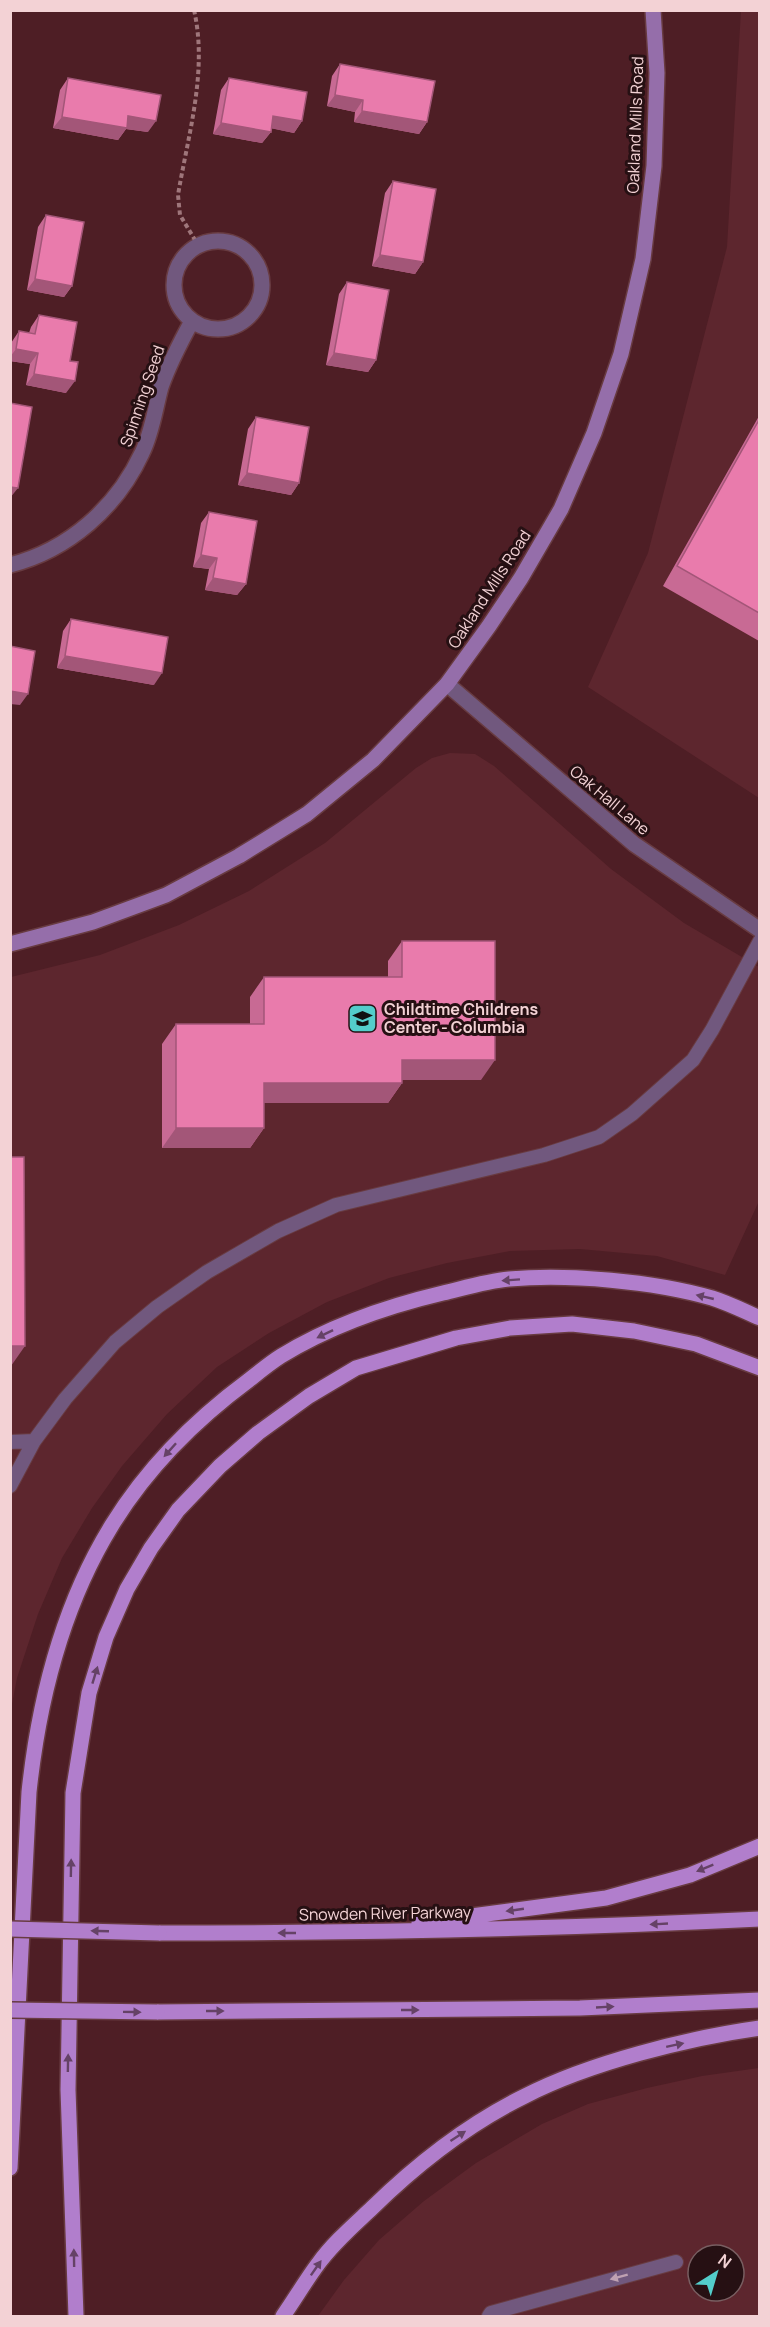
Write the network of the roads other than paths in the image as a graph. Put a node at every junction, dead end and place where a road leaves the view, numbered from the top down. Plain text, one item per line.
1 (653, 10) edge
2 (192, 321) junction
3 (10, 565) edge
4 (447, 684) junction
5 (759, 930) edge
6 (759, 941) edge
7 (10, 944) edge
8 (759, 1318) edge
9 (759, 1368) edge
10 (10, 1442) edge
11 (34, 1442) junction
12 (10, 1486) edge
13 (759, 1846) edge
14 (759, 1919) edge
15 (10, 1929) edge
16 (346, 1933) junction
17 (759, 2000) edge
18 (10, 2010) edge
19 (759, 2028) edge
20 (10, 2168) edge
21 (675, 2262) dead end
22 (76, 2316) edge
23 (283, 2316) edge
24 (489, 2316) edge

1 - 4 street, Oakland Mills Road
2 - 2 street
2 - 3 street, Spinning Seed
4 - 5 street, Oak Hall Lane
4 - 7 street, Oakland Mills Road
6 - 11 lane
8 -> 20 main road
22 -> 9 main road
10 - 11 lane
11 - 12 lane
13 -> 16 main road
14 -> 16 main road, Snowden River Parkway
16 -> 15 main road, Snowden River Parkway, bridge
18 -> 17 main road, bridge
23 -> 19 main road
21 -> 24 lane

